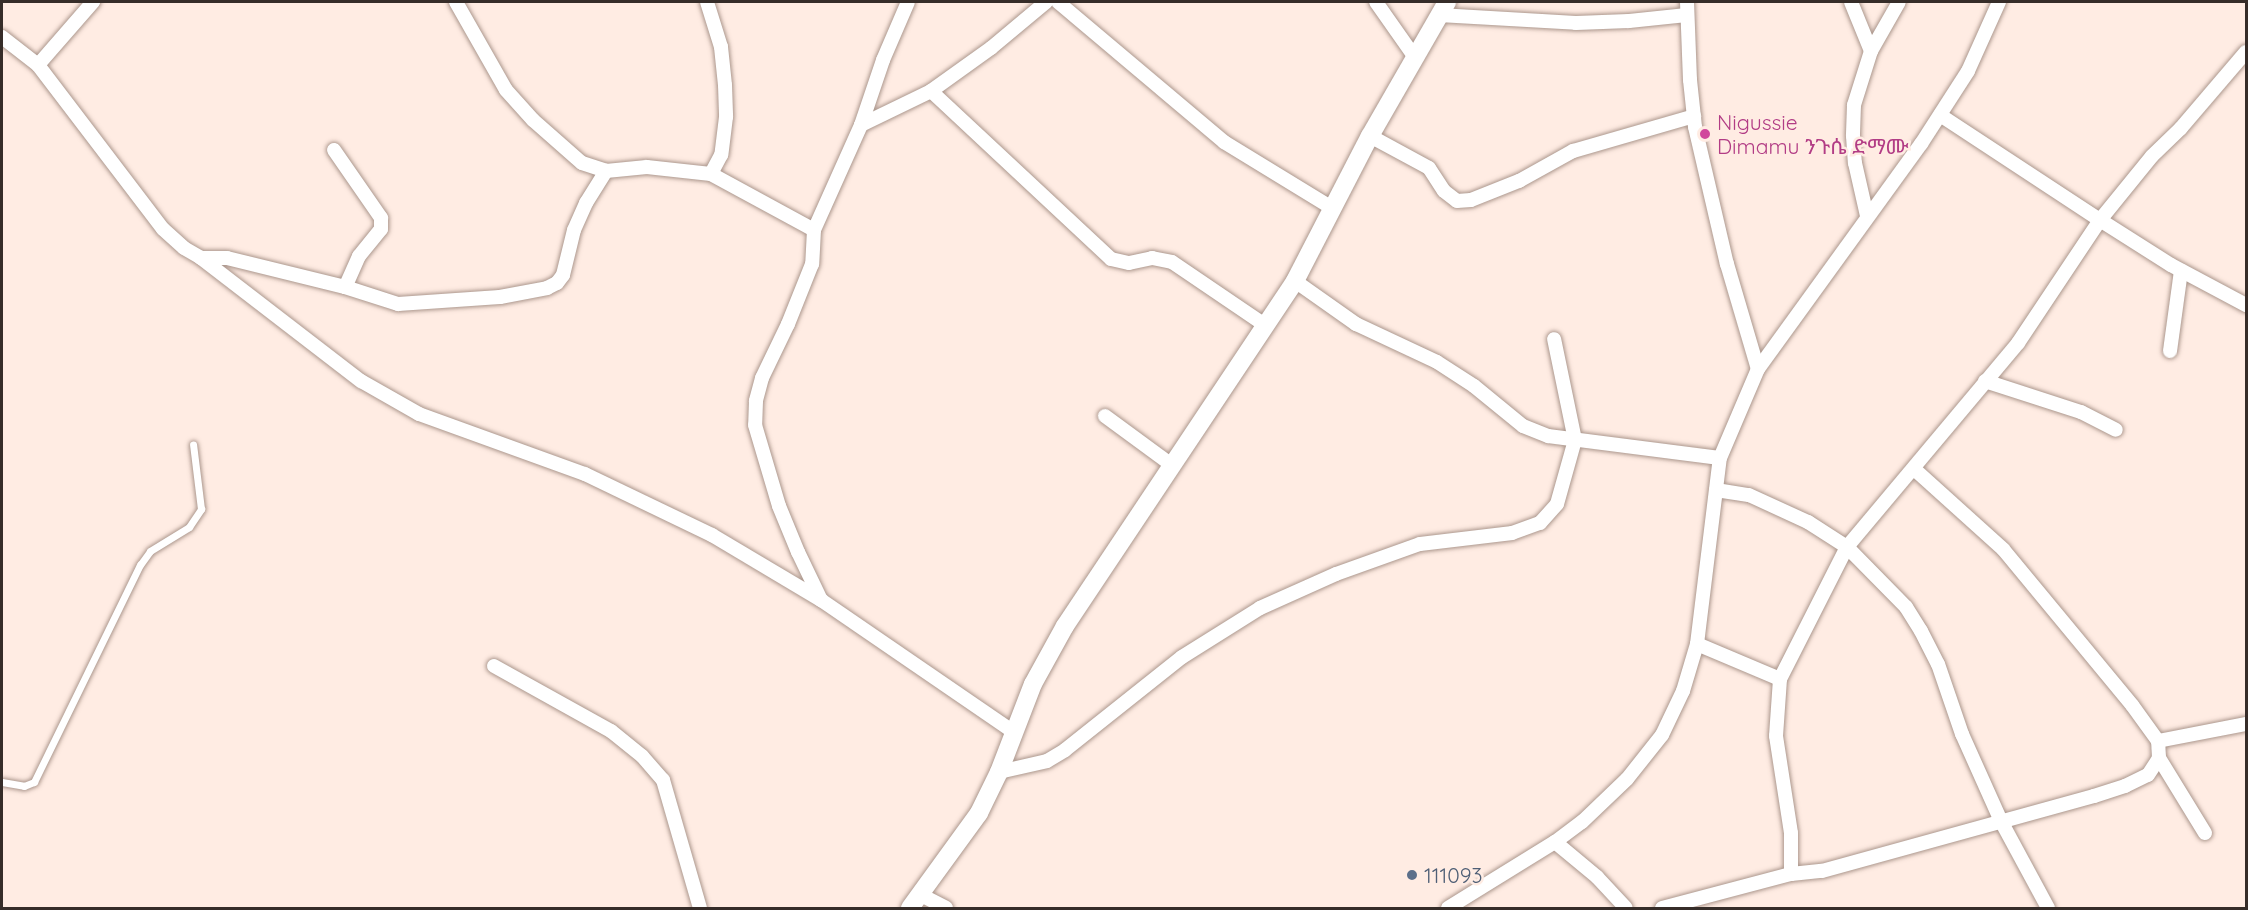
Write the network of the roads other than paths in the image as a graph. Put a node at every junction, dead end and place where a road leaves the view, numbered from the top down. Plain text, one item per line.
1 (93, 2) edge
2 (456, 2) edge
3 (707, 2) edge
4 (908, 2) edge
5 (1046, 2) edge
6 (1058, 2) edge
7 (1376, 2) edge
8 (1851, 2) edge
9 (1899, 2) edge
10 (2000, 2) edge
11 (1443, 8) edge
12 (1687, 8) edge
13 (2, 37) edge
14 (1871, 51) junction
15 (2247, 52) edge
16 (1414, 56) junction
17 (38, 64) junction
18 (931, 91) junction
19 (1940, 115) junction
20 (1694, 116) junction
21 (861, 125) junction
22 (1370, 136) junction
23 (334, 150) dead end
24 (606, 171) junction
25 (711, 174) junction
26 (1332, 208) junction
27 (1868, 216) junction
28 (2100, 220) junction
29 (814, 230) junction
30 (201, 258) junction
31 (2181, 271) junction
32 (1295, 281) junction
33 (345, 287) junction
34 (2247, 306) edge
35 (1266, 326) junction
36 (1554, 339) dead end
37 (2170, 351) dead end
38 (1758, 369) junction
39 (1985, 381) junction
40 (1105, 416) dead end
41 (2116, 430) dead end
42 (1575, 440) junction
43 (193, 444) dead end
44 (1720, 458) junction
45 (1173, 466) junction
46 (1914, 469) junction
47 (1716, 490) junction
48 (1847, 547) junction
49 (821, 600) junction
50 (1697, 644) junction
51 (494, 666) dead end
52 (1780, 679) junction
53 (2247, 724) edge
54 (1014, 732) junction
55 (2158, 741) junction
56 (2159, 758) junction
57 (999, 772) junction
58 (2, 782) edge
59 (2001, 821) junction
60 (2205, 833) dead end
61 (1555, 842) junction
62 (1791, 874) junction
63 (915, 902) edge
64 (700, 909) edge
65 (946, 909) edge
66 (1448, 909) edge
67 (1626, 909) edge
68 (1662, 909) edge
69 (2048, 909) edge

1 - 17 street
2 - 24 street
3 - 25 street
4 - 21 street
5 - 18 street
6 - 26 street
7 - 16 street
8 - 14 street
9 - 14 street
10 - 19 street
11 - 12 street
11 - 16 street
12 - 20 street
13 - 17 street
14 - 27 street
15 - 28 street
16 - 22 street
17 - 30 street
18 - 21 street
18 - 35 street
19 - 27 street
19 - 28 street
20 - 22 street
20 - 38 street
21 - 29 street
22 - 26 street
23 - 33 street
24 - 25 street
24 - 33 street
25 - 29 street
26 - 32 street
27 - 38 street
28 - 31 street
28 - 39 street
29 - 49 street
30 - 33 street
30 - 49 street
31 - 34 street
31 - 37 street
32 - 35 street
32 - 42 street
35 - 45 street
36 - 42 street
38 - 44 street
39 - 41 street
39 - 46 street
40 - 45 street
42 - 44 street
42 - 57 street
43 - 58 lane
44 - 47 street
45 - 54 street
46 - 48 street
46 - 55 street
47 - 48 street
47 - 50 street
48 - 52 street
48 - 59 street
49 - 54 street
50 - 52 street
50 - 61 street
51 - 64 street
52 - 62 street
53 - 55 street
54 - 57 street
55 - 56 street
56 - 59 street
56 - 60 street
57 - 63 street
59 - 62 street
59 - 69 street
61 - 66 street
61 - 67 street
62 - 68 street
63 - 65 street

